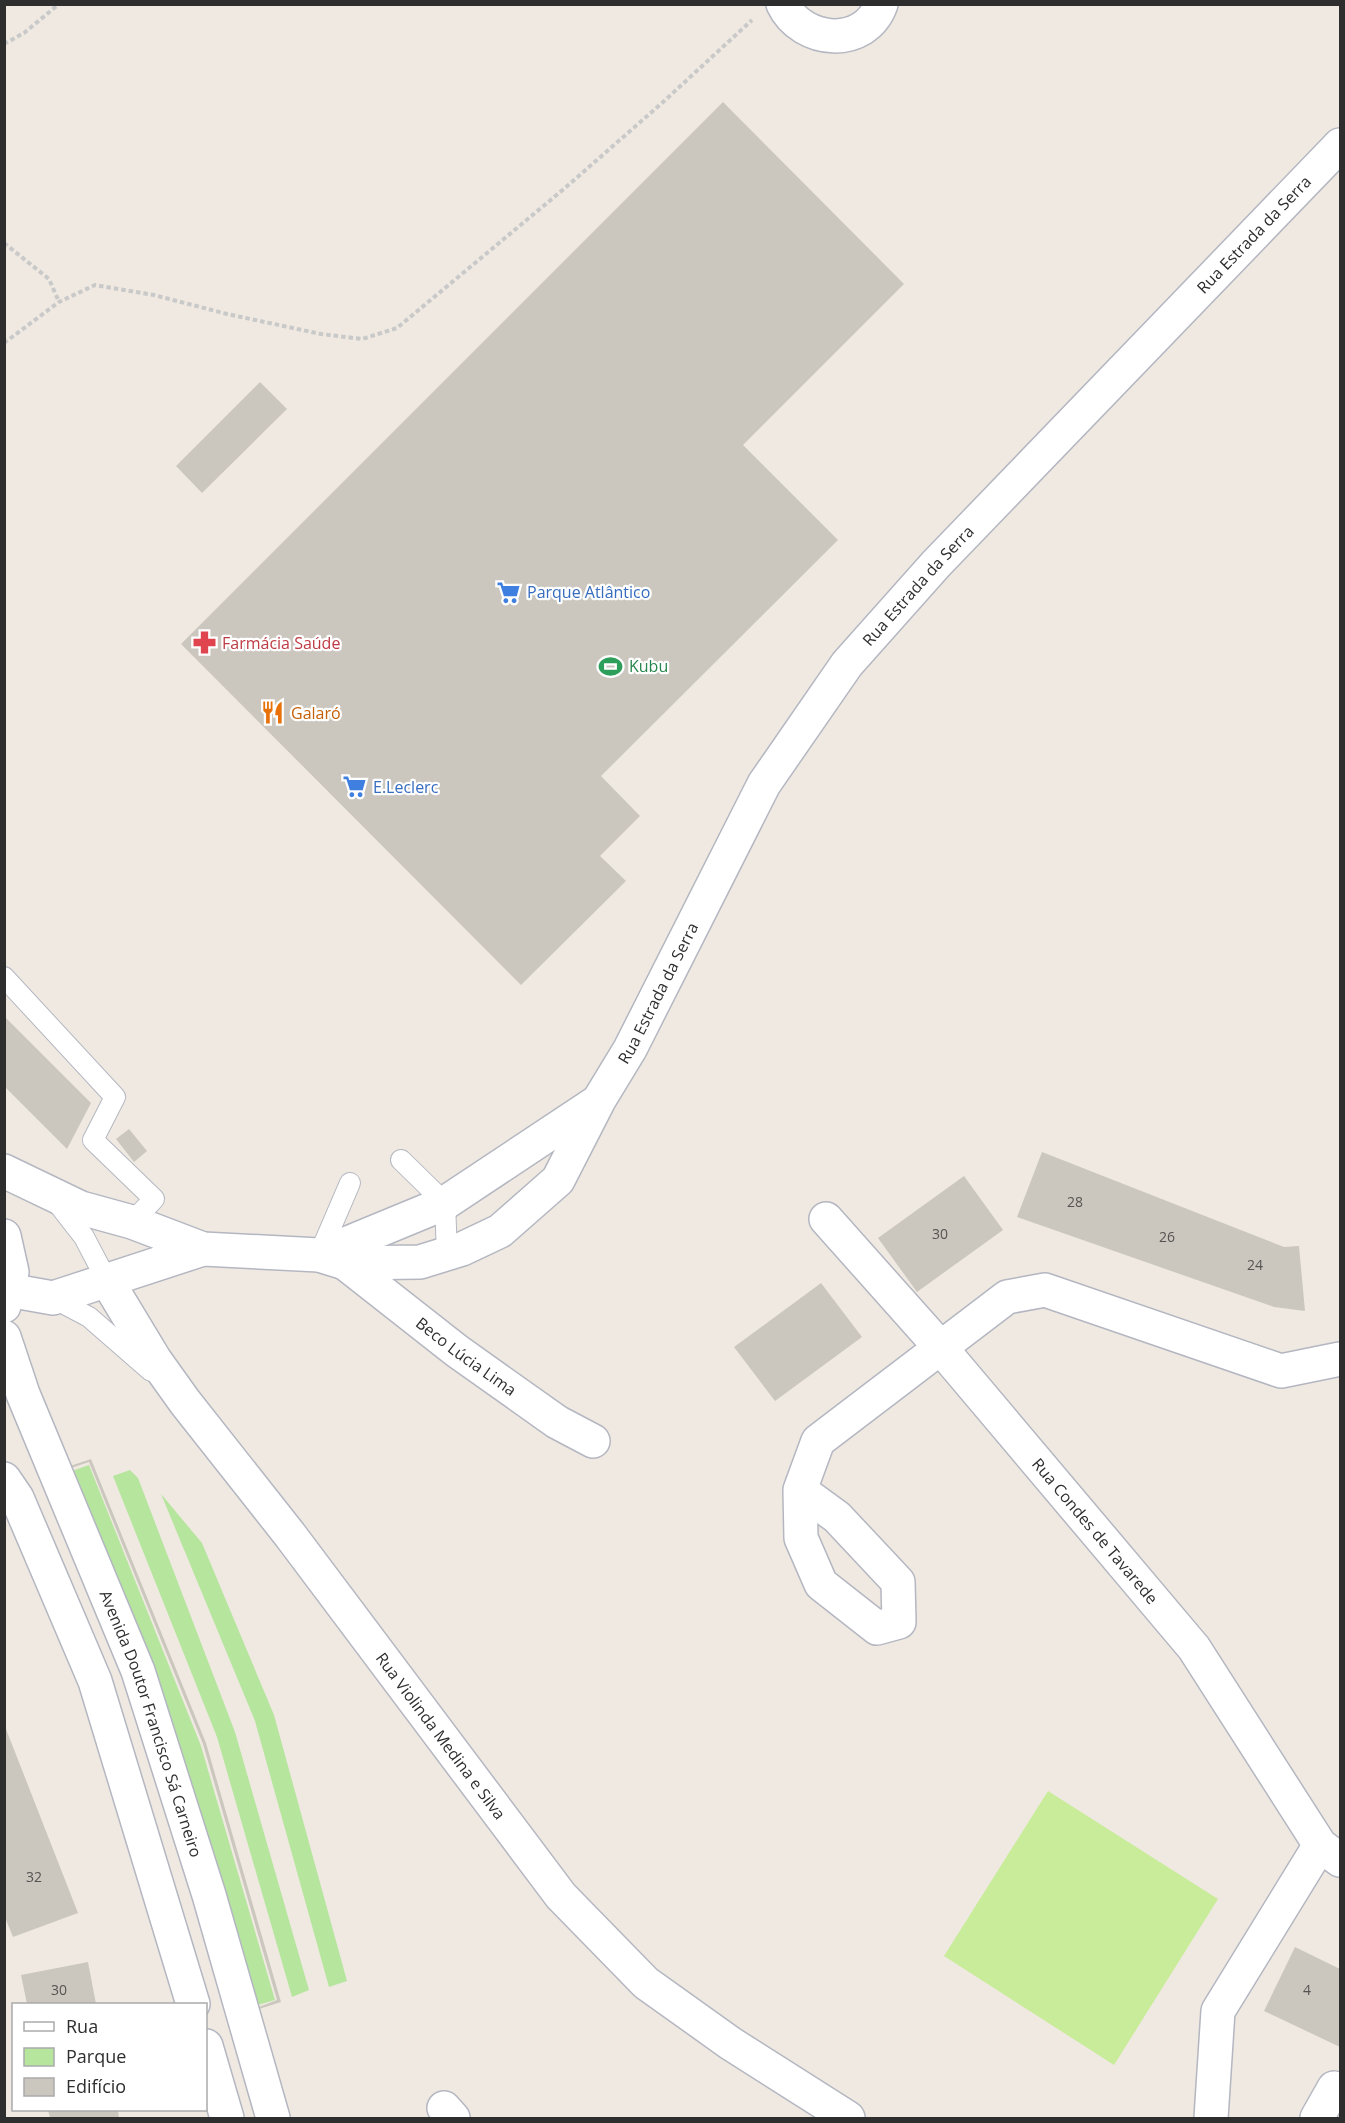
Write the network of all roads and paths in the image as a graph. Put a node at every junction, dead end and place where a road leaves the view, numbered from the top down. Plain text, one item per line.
1 (59, 4) edge
2 (783, 4) edge
3 (881, 4) edge
4 (753, 19) dead end
5 (4, 44) edge
6 (1341, 145) edge
7 (4, 243) edge
8 (59, 302) junction
9 (4, 343) edge
10 (4, 977) edge
11 (599, 1100) junction
12 (401, 1160) dead end
13 (4, 1171) edge
14 (350, 1183) dead end
15 (49, 1191) junction
16 (445, 1203) junction
17 (826, 1219) dead end
18 (132, 1222) junction
19 (4, 1236) edge
20 (203, 1249) junction
21 (447, 1254) junction
22 (332, 1259) junction
23 (106, 1279) junction
24 (6, 1298) edge
25 (53, 1298) junction
26 (4, 1337) edge
27 (940, 1347) junction
28 (1341, 1359) edge
29 (185, 1402) junction
30 (593, 1441) dead end
31 (4, 1479) edge
32 (800, 1490) dead end
33 (1330, 1852) edge
34 (193, 2003) edge
35 (207, 2049) edge
36 (1334, 2088) dead end
37 (227, 2118) edge
38 (273, 2118) edge
39 (848, 2118) edge
40 (1211, 2118) edge
41 (1317, 2118) edge

1 - 5 path
2 - 3 street
4 - 8 path
6 - 11 street, Rua Estrada da Serra
7 - 8 path
8 - 9 path
10 - 18 lane
11 - 16 street, Rua Estrada da Serra
11 - 21 street, Rua Estrada da Serra
12 - 16 lane
13 - 15 street
14 - 22 lane
15 - 18 street
15 - 23 lane
16 - 21 lane
16 - 22 street, Rua Estrada da Serra
17 - 27 street, Rua Condes de Tavarede
18 - 20 street
19 - 24 street
20 - 22 street, Rua Estrada da Serra
20 - 23 street
21 - 22 street, Rua Estrada da Serra
22 - 30 street, Beco Lúcia Lima
23 - 25 street
23 - 29 street, Rua Violinda Medina e Silva
24 - 25 street
25 - 29 lane
26 - 38 street, Avenida Doutor Francisco Sá Carneiro
27 - 28 street
27 - 32 street
27 - 33 street, Rua Condes de Tavarede
29 - 39 street, Rua Violinda Medina e Silva
31 - 34 street
33 - 40 street
35 - 37 street
36 - 41 street

